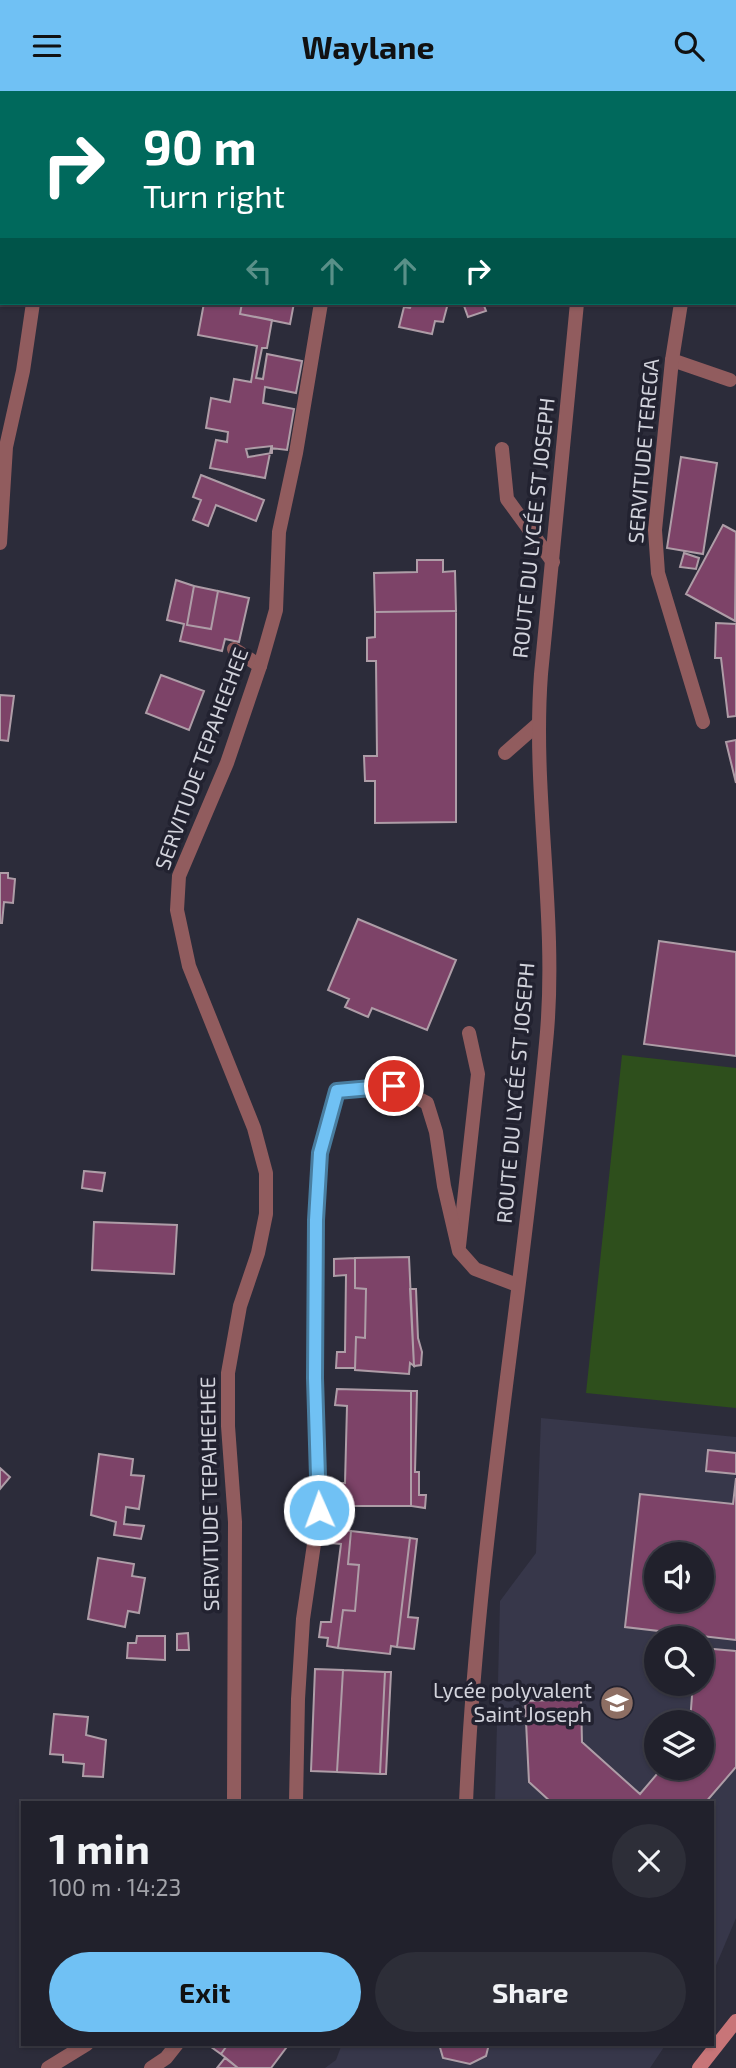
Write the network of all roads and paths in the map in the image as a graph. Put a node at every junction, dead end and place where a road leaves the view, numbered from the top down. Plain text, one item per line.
1 (33, 305) edge
2 (321, 305) edge
3 (577, 305) edge
4 (681, 305) edge
5 (673, 360) junction
6 (730, 380) dead end
7 (502, 449) dead end
8 (0, 543) edge
9 (553, 562) junction
10 (234, 649) dead end
11 (260, 666) junction
12 (703, 722) dead end
13 (538, 724) junction
14 (505, 754) dead end
15 (468, 1033) dead end
16 (459, 1251) junction
17 (517, 1285) junction
18 (234, 1801) edge
19 (296, 1801) edge
20 (466, 1801) edge
21 (736, 2021) edge
22 (83, 2046) edge
23 (175, 2046) edge
24 (48, 2068) edge
25 (151, 2068) edge
26 (699, 2068) edge

1 - 8 street
2 - 11 street, SERVITUDE TEPAHEEHEE
3 - 9 street, ROUTE DU LYCÉE ST JOSEPH
4 - 5 street, SERVITUDE TEREGA
5 - 6 street
5 - 12 street, SERVITUDE TEREGA
7 - 9 street
9 - 13 street, ROUTE DU LYCÉE ST JOSEPH
10 - 11 street
11 - 18 street, SERVITUDE TEPAHEEHEE
13 - 14 street
13 - 17 street, ROUTE DU LYCÉE ST JOSEPH
15 - 16 street
16 - 17 street
16 - 19 street
17 - 20 street, ROUTE DU LYCÉE ST JOSEPH
21 - 26 street
22 - 24 street
23 - 25 street

